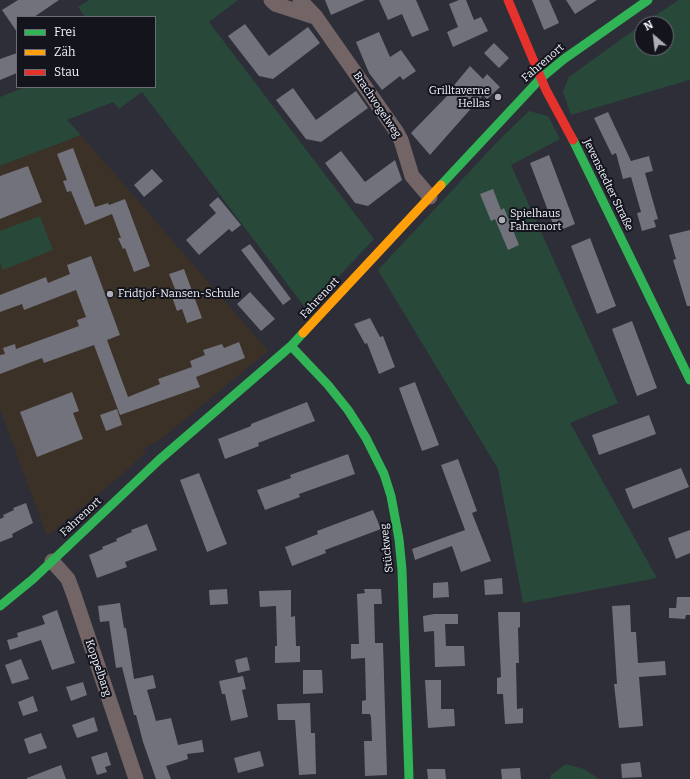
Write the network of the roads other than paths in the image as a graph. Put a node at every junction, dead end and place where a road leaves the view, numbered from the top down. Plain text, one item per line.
1 (271, 0) edge
2 (300, 0) edge
3 (508, 0) edge
4 (648, 0) edge
5 (316, 17) junction
6 (541, 78) junction
7 (430, 197) junction
8 (291, 346) junction
9 (690, 380) edge
10 (52, 561) junction
11 (0, 606) edge
12 (136, 779) edge
13 (409, 779) edge

1 - 5 street
2 - 5 street, Brachvogelweg
3 - 6 street, Jevenstedter Straße
4 - 6 street, Fahrenort
5 - 7 street, Brachvogelweg
6 - 7 street, Fahrenort
6 - 9 street, Jevenstedter Straße
7 - 8 street, Fahrenort
8 - 10 street, Fahrenort
8 - 13 street, Stückweg
10 - 11 street, Fahrenort
10 - 12 street, Koppelbarg

